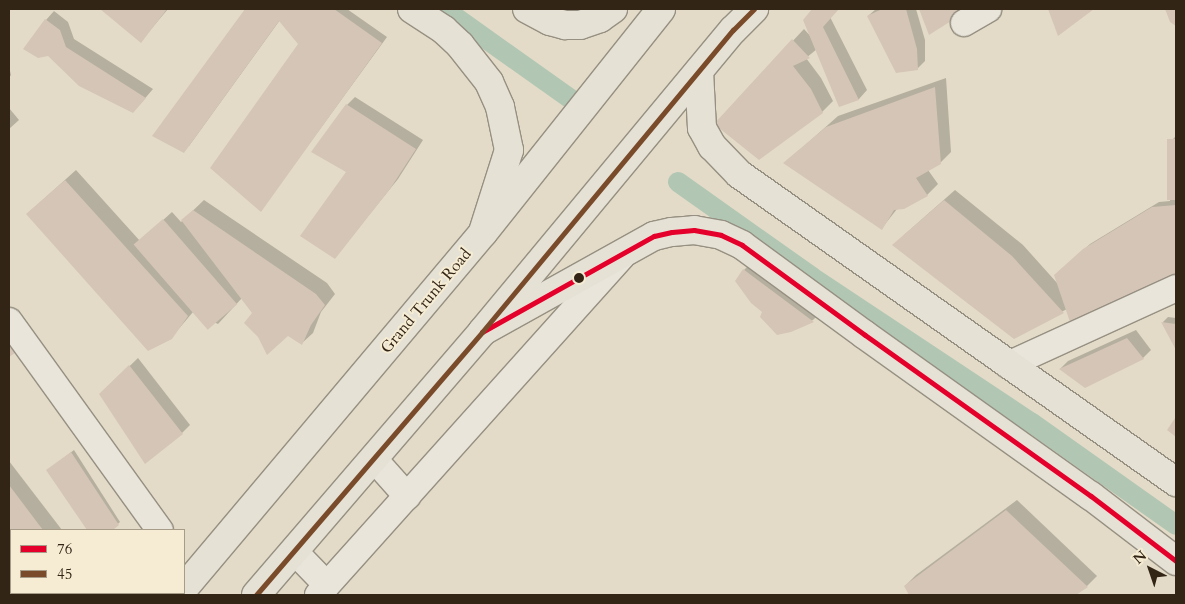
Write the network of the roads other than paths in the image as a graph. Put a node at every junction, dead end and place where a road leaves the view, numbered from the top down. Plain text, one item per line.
1 (412, 9) edge
2 (527, 9) edge
3 (613, 9) edge
4 (661, 9) edge
5 (754, 9) edge
6 (988, 9) edge
7 (964, 23) dead end
8 (699, 86) junction
9 (483, 233) junction
10 (630, 248) junction
11 (1176, 288) edge
12 (9, 321) edge
13 (482, 332) junction
14 (1008, 365) junction
15 (374, 459) junction
16 (1176, 482) edge
17 (407, 496) junction
18 (159, 529) edge
19 (294, 551) junction
20 (1176, 560) edge
21 (185, 582) edge
22 (323, 590) edge
23 (256, 595) edge

1 - 9 main road
2 - 3 main road
4 - 9 main road, Grand Trunk Road
5 - 8 main road
6 - 7 street
8 - 13 main road
8 - 14 main road
9 - 21 main road, Grand Trunk Road
10 - 13 main road
10 - 17 street
10 - 20 main road
11 - 14 street
12 - 18 street
13 - 15 main road
14 - 16 main road
15 - 17 street
15 - 19 main road
17 - 22 street
19 - 22 street
19 - 23 main road

